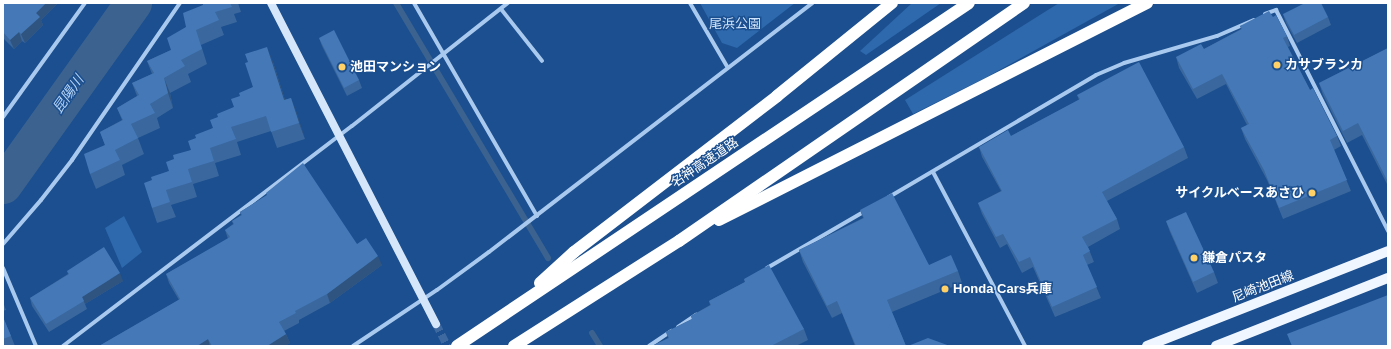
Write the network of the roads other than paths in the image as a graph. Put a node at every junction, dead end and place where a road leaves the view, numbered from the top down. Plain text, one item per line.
1 (85, 3) edge
2 (180, 3) edge
3 (271, 3) edge
4 (414, 3) edge
5 (508, 3) edge
6 (690, 3) edge
7 (812, 3) edge
8 (892, 3) edge
9 (969, 3) edge
10 (1024, 3) edge
11 (1148, 3) edge
12 (501, 9) junction
13 (1263, 16) edge
14 (1256, 18) edge
15 (443, 54) junction
16 (542, 61) dead end
17 (728, 68) junction
18 (3, 117) edge
19 (338, 136) junction
20 (933, 172) junction
21 (886, 199) edge
22 (872, 207) edge
23 (535, 217) junction
24 (1388, 231) edge
25 (679, 240) junction
26 (3, 244) edge
27 (1388, 251) edge
28 (3, 268) edge
29 (764, 270) edge
30 (1388, 278) edge
31 (423, 299) junction
32 (512, 309) junction
33 (700, 312) edge
34 (436, 324) tunnel mouth
35 (36, 346) edge
36 (63, 346) edge
37 (353, 346) edge
38 (457, 346) edge
39 (514, 346) edge
40 (649, 346) edge
41 (1025, 346) edge
42 (1147, 346) edge
43 (1216, 346) edge

1 - 18 street
2 - 26 street
3 - 19 street
4 - 15 street
5 - 12 street
6 - 17 street
7 - 17 street
8 - 32 highway
9 - 32 highway, 名神高速道路
10 - 25 highway
11 - 25 highway
12 - 15 street
12 - 16 street
13 - 24 street
14 - 20 street
15 - 19 street
15 - 23 street
17 - 23 street
19 - 31 street
19 - 36 street
20 - 21 street
20 - 41 street
22 - 29 street
23 - 31 street
25 - 39 highway
27 - 42 main road, 尼崎池田線
28 - 35 street
30 - 43 main road
31 - 34 street
31 - 37 street
32 - 38 highway, 名神高速道路
33 - 40 street

